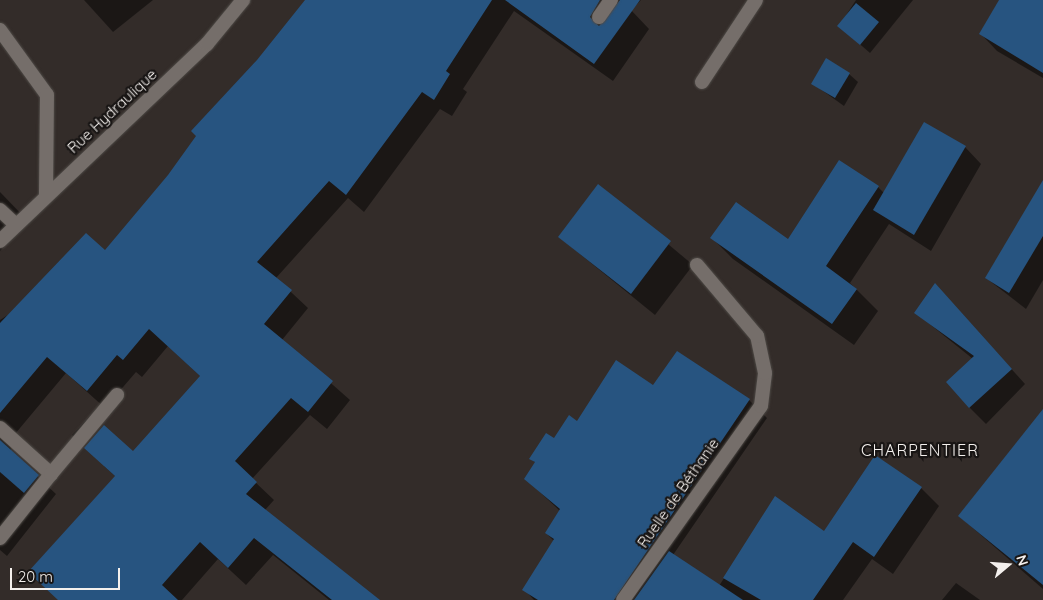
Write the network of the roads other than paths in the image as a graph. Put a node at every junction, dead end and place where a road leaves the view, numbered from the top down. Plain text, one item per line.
1 (243, 0) edge
2 (611, 0) edge
3 (756, 0) edge
4 (599, 17) dead end
5 (0, 30) edge
6 (702, 82) dead end
7 (46, 195) junction
8 (0, 210) edge
9 (15, 224) junction
10 (0, 241) edge
11 (698, 265) dead end
12 (117, 395) dead end
13 (0, 428) edge
14 (51, 474) junction
15 (0, 538) edge
16 (623, 600) edge

1 - 7 street, Rue Hydraulique
2 - 4 street
3 - 6 street
5 - 7 street
7 - 9 street, Rue Hydraulique
8 - 9 street
9 - 10 street, Rue Hydraulique
11 - 16 street, Ruelle de Béthanie
12 - 14 street
13 - 14 street
14 - 15 street

